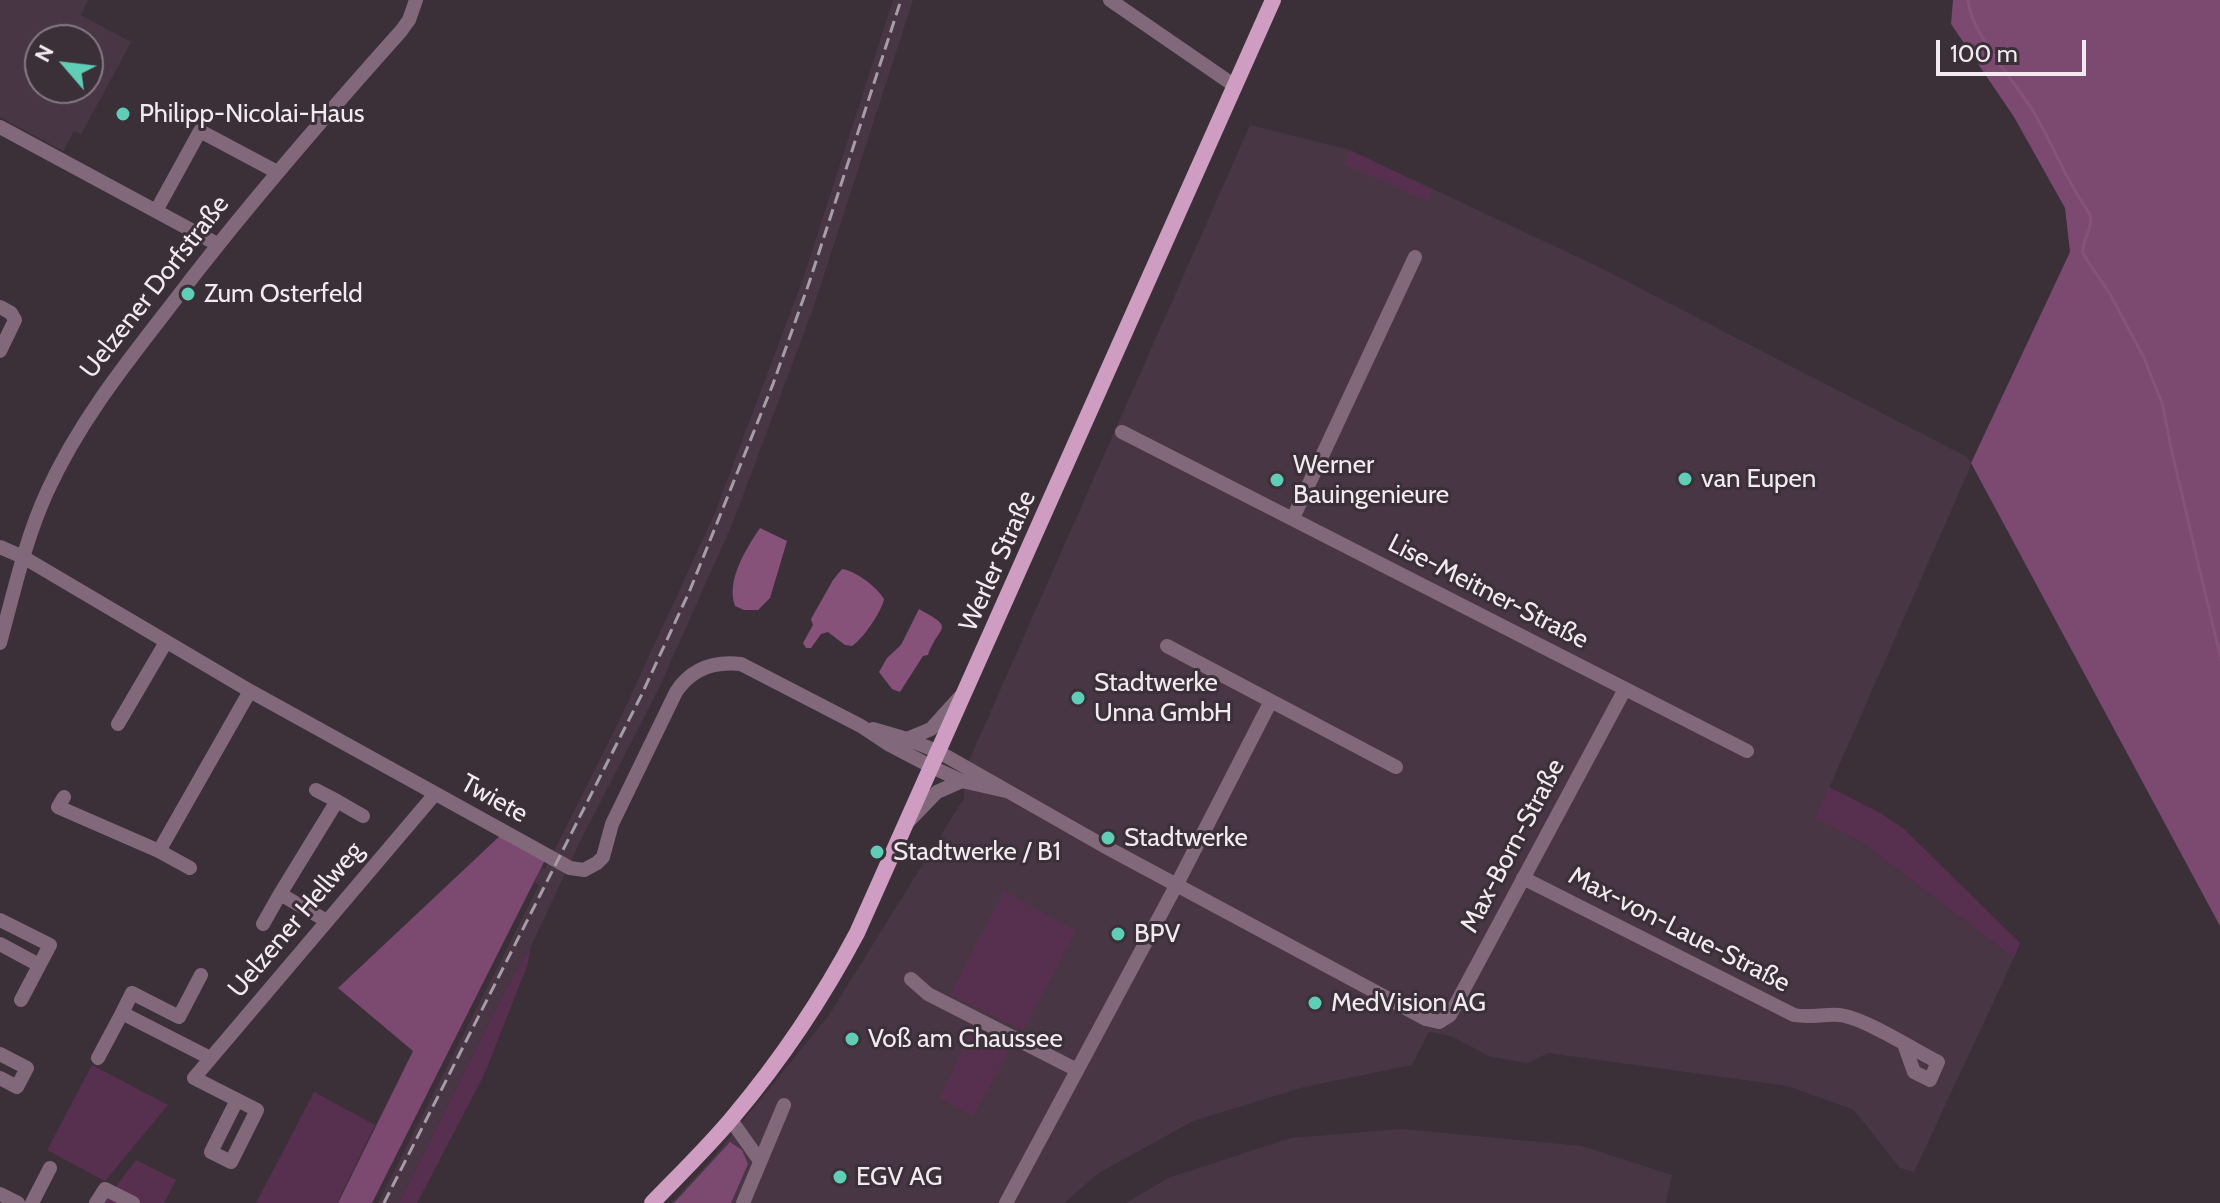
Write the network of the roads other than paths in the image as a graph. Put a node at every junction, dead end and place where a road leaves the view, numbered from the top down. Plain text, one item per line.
1 (416, 0) edge
2 (1110, 0) edge
3 (1273, 0) edge
4 (1235, 86) junction
5 (0, 127) edge
6 (277, 172) junction
7 (156, 211) junction
8 (217, 244) junction
9 (1415, 257) dead end
10 (0, 307) edge
11 (0, 351) edge
12 (1122, 432) dead end
13 (1293, 518) junction
14 (0, 547) edge
15 (23, 557) junction
16 (166, 642) junction
17 (0, 643) edge
18 (1167, 646) dead end
19 (1625, 689) junction
20 (250, 691) junction
21 (965, 691) junction
22 (1271, 701) junction
23 (118, 724) dead end
24 (861, 726) junction
25 (907, 739) junction
26 (1747, 751) dead end
27 (936, 760) junction
28 (1396, 767) dead end
29 (962, 781) junction
30 (316, 790) dead end
31 (1006, 791) junction
32 (435, 794) junction
33 (337, 801) junction
34 (58, 806) dead end
35 (363, 816) dead end
36 (909, 821) junction
37 (159, 851) junction
38 (190, 868) dead end
39 (1523, 878) junction
40 (1177, 884) junction
41 (280, 894) junction
42 (327, 921) junction
43 (1, 922) edge
44 (263, 924) dead end
45 (0, 944) edge
46 (39, 965) junction
47 (201, 975) dead end
48 (911, 979) dead end
49 (21, 1000) dead end
50 (122, 1013) junction
51 (179, 1017) junction
52 (169, 1037) junction
53 (1904, 1044) dead end
54 (0, 1054) edge
55 (98, 1058) dead end
56 (210, 1058) junction
57 (1077, 1070) junction
58 (0, 1078) edge
59 (237, 1100) dead end
60 (784, 1105) dead end
61 (731, 1120) junction
62 (760, 1161) junction
63 (50, 1168) dead end
64 (32, 1203) edge
65 (96, 1203) edge
66 (133, 1203) edge
67 (652, 1203) edge
68 (743, 1203) edge
69 (1006, 1203) edge

1 - 6 street, Uelzener Dorfstraße
2 - 4 street
3 - 4 main road, Werler Straße
4 - 21 main road, Werler Straße
5 - 7 street
6 - 7 street
6 - 8 street, Uelzener Dorfstraße
7 - 8 street
8 - 15 street, Uelzener Dorfstraße
9 - 13 street
10 - 11 street
12 - 13 street, Lise-Meitner-Straße
13 - 19 street, Lise-Meitner-Straße
14 - 15 street, Twiete
15 - 16 street, Twiete
15 - 17 street, Uelzener Dorfstraße
16 - 20 street, Twiete
16 - 23 street
18 - 22 street
19 - 26 street, Lise-Meitner-Straße
19 - 39 street, Max-Born-Straße
20 - 32 street, Twiete
20 - 37 street
21 - 25 street
21 - 27 main road, Werler Straße
22 - 28 street
22 - 40 street
24 - 25 street, Twiete
24 - 27 street, Twiete
24 - 32 street, Twiete
25 - 27 street, Twiete
27 - 29 street
27 - 31 street
27 - 36 main road, Werler Straße
29 - 31 street
29 - 36 street
30 - 33 street
31 - 40 street
32 - 42 street, Uelzener Hellweg
33 - 35 street
33 - 41 street
34 - 37 street
36 - 61 main road, Werler Straße
37 - 38 street
39 - 40 street, Max-Born-Straße
39 - 53 street, Max-von-Laue-Straße
40 - 57 street
41 - 42 street
41 - 44 street
42 - 56 street, Uelzener Hellweg
43 - 46 street
45 - 46 street
46 - 49 street
47 - 51 street
48 - 57 street
50 - 51 street
50 - 52 street
50 - 55 street
51 - 52 street
52 - 56 street
54 - 58 street
56 - 59 street, Uelzener Hellweg
57 - 69 street
60 - 62 street
61 - 62 street
61 - 67 main road, Werler Straße
62 - 68 street
63 - 64 street
65 - 66 street

